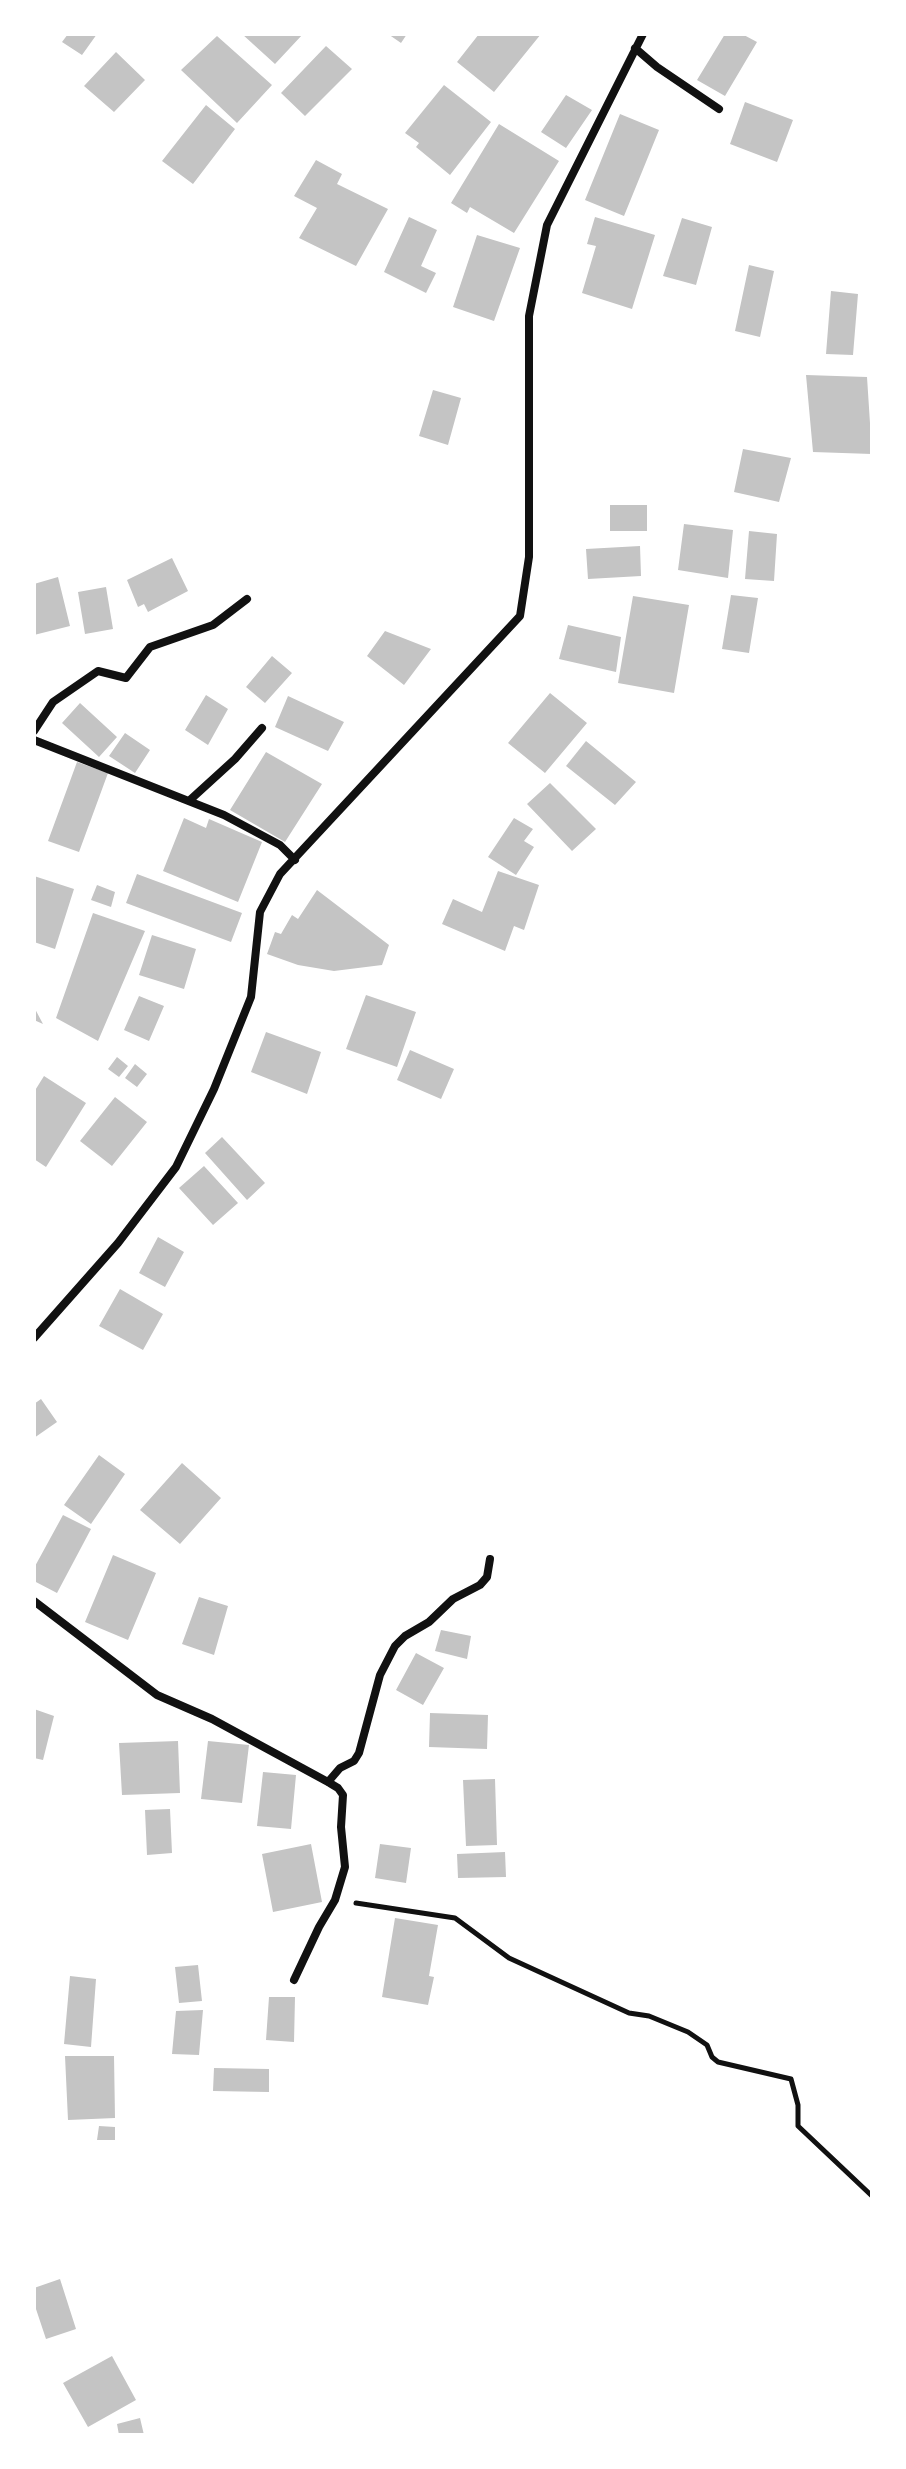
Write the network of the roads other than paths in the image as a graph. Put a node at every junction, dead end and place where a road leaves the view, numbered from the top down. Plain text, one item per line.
1 (643, 34) edge
2 (635, 48) junction
3 (719, 109) dead end
4 (247, 599) dead end
5 (262, 728) dead end
6 (34, 731) edge
7 (34, 740) edge
8 (190, 800) junction
9 (295, 860) junction
10 (35, 1337) edge
11 (490, 1559) dead end
12 (34, 1601) edge
13 (328, 1782) junction
14 (294, 1980) dead end

1 - 2 street
2 - 3 street
2 - 9 street
4 - 6 street
5 - 8 street
7 - 8 street
8 - 9 street
9 - 10 street
11 - 13 street
12 - 13 street
13 - 14 street

